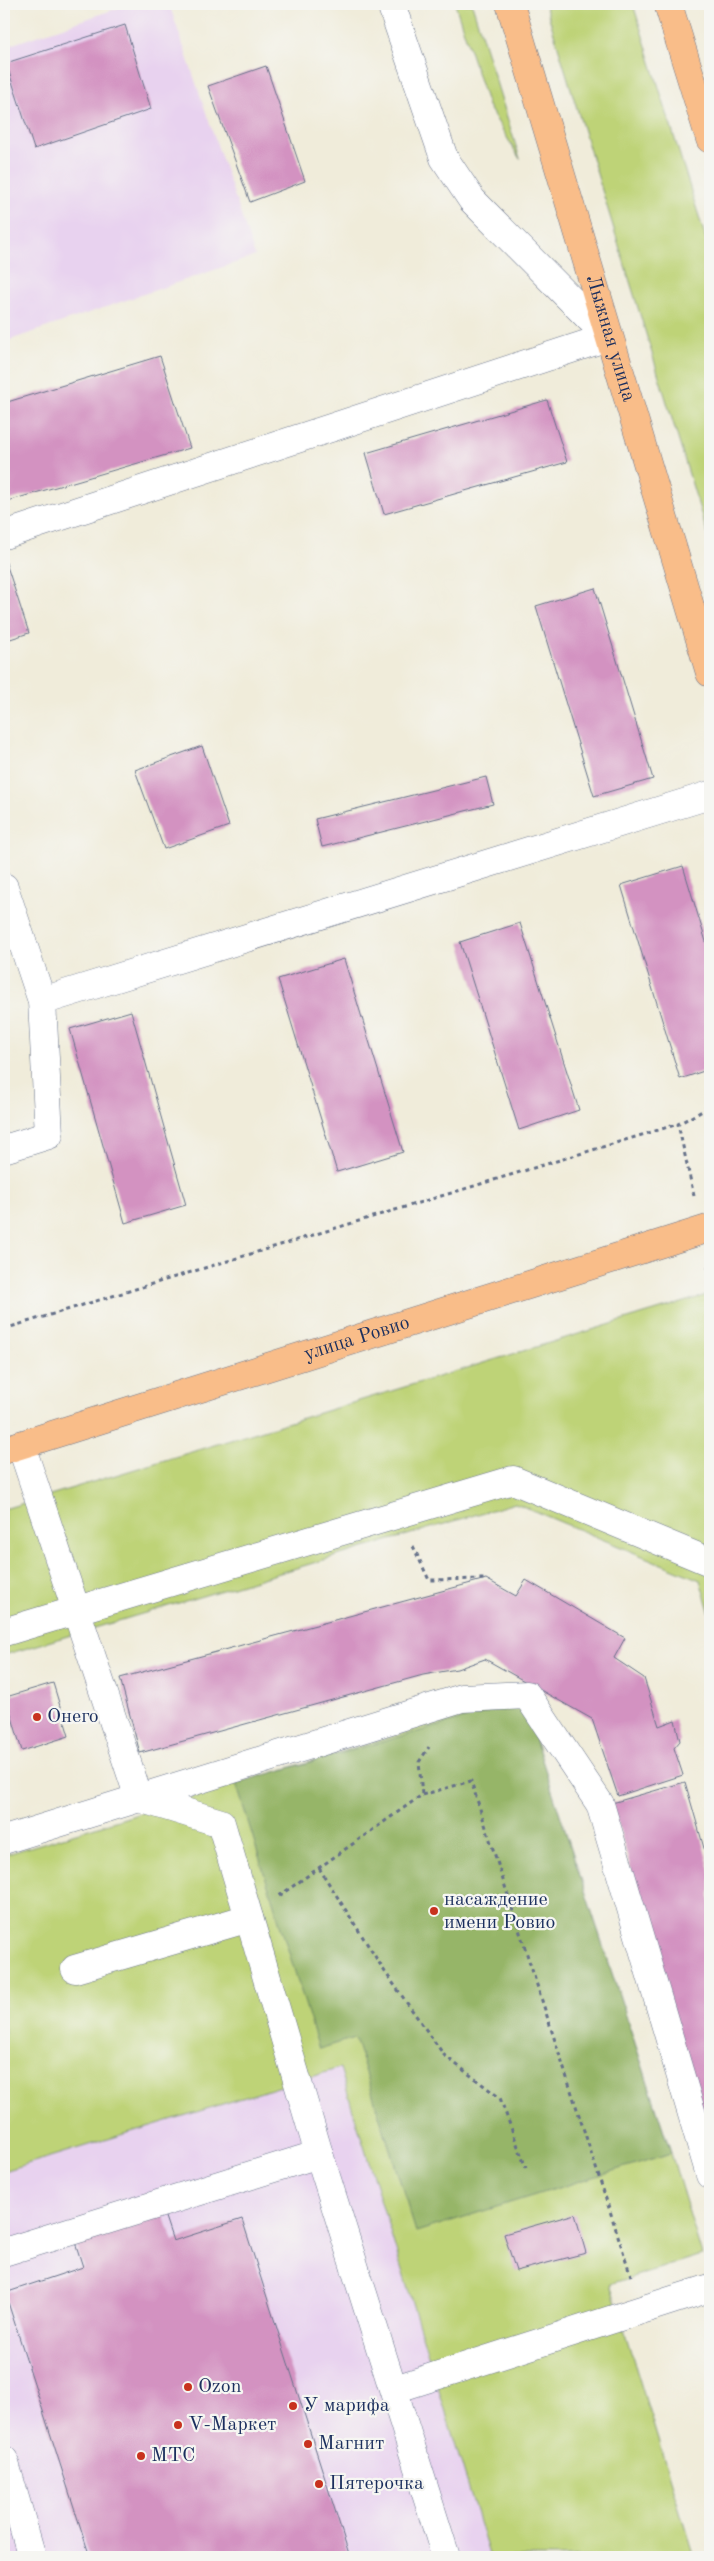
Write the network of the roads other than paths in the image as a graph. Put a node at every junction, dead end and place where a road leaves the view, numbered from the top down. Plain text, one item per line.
1 (391, 4) edge
2 (510, 4) edge
3 (668, 4) edge
4 (710, 139) edge
5 (608, 338) junction
6 (4, 535) edge
7 (709, 665) edge
8 (710, 795) edge
9 (4, 886) edge
10 (42, 1001) junction
11 (4, 1149) edge
12 (706, 1229) edge
13 (12, 1448) edge
14 (710, 1562) edge
15 (75, 1610) junction
16 (4, 1632) edge
17 (139, 1798) junction
18 (4, 1840) edge
19 (249, 1918) junction
20 (75, 1969) dead end
21 (319, 2154) junction
22 (710, 2176) edge
23 (4, 2252) edge
24 (710, 2288) edge
25 (394, 2389) junction
26 (4, 2460) edge
27 (32, 2557) edge
28 (446, 2557) edge

1 - 5 lane
2 - 5 main road, Лыжная улица
3 - 4 main road
5 - 6 lane
5 - 7 main road, Лыжная улица
8 - 10 lane
9 - 10 lane
10 - 11 lane
12 - 13 main road, улица Ровио
13 - 15 lane
14 - 15 lane
15 - 16 lane
15 - 17 lane
17 - 18 lane
17 - 19 lane
17 - 22 lane
19 - 20 lane
19 - 21 lane
21 - 23 lane
21 - 25 lane
24 - 25 lane
25 - 28 lane
26 - 27 lane

